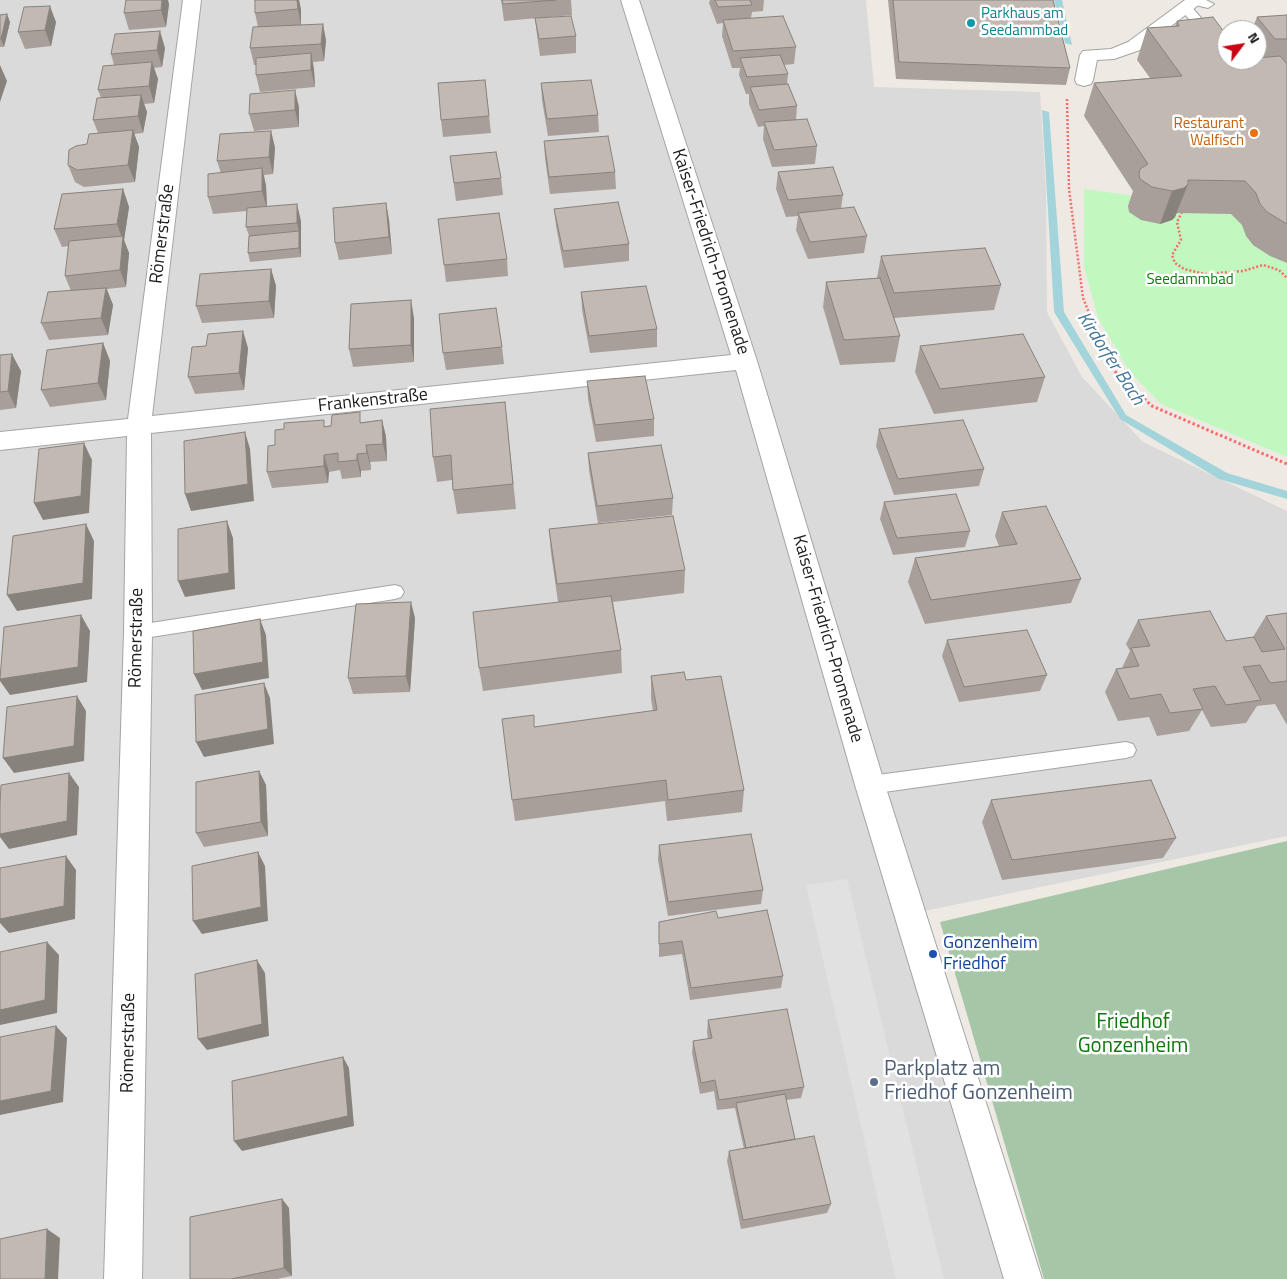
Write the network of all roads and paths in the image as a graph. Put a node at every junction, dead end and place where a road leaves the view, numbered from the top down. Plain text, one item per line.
1 (192, 0) edge
2 (630, 0) edge
3 (1196, 3) edge
4 (1217, 43) joint
5 (1198, 45) edge
6 (1152, 50) edge
7 (1114, 54) junction
8 (1084, 80) dead end
9 (1066, 100) dead end
10 (1182, 212) edge
11 (1287, 278) edge
12 (745, 361) junction
13 (139, 426) junction
14 (0, 441) edge
15 (1287, 464) edge
16 (395, 592) dead end
17 (138, 632) junction
18 (1126, 750) dead end
19 (870, 785) junction
20 (123, 1279) edge
21 (1023, 1279) edge

1 - 13 street, Römerstraße
2 - 12 street, Kaiser-Friedrich-Promenade
3 - 4 lane
3 - 7 street
4 - 5 lane
6 - 7 lane
7 - 8 street
9 - 15 path
10 - 11 path
12 - 13 street, Frankenstraße
12 - 19 street, Kaiser-Friedrich-Promenade
13 - 14 street, Frankenstraße
13 - 17 street, Römerstraße
16 - 17 lane
17 - 20 street, Römerstraße
18 - 19 lane
19 - 21 street, Kaiser-Friedrich-Promenade

